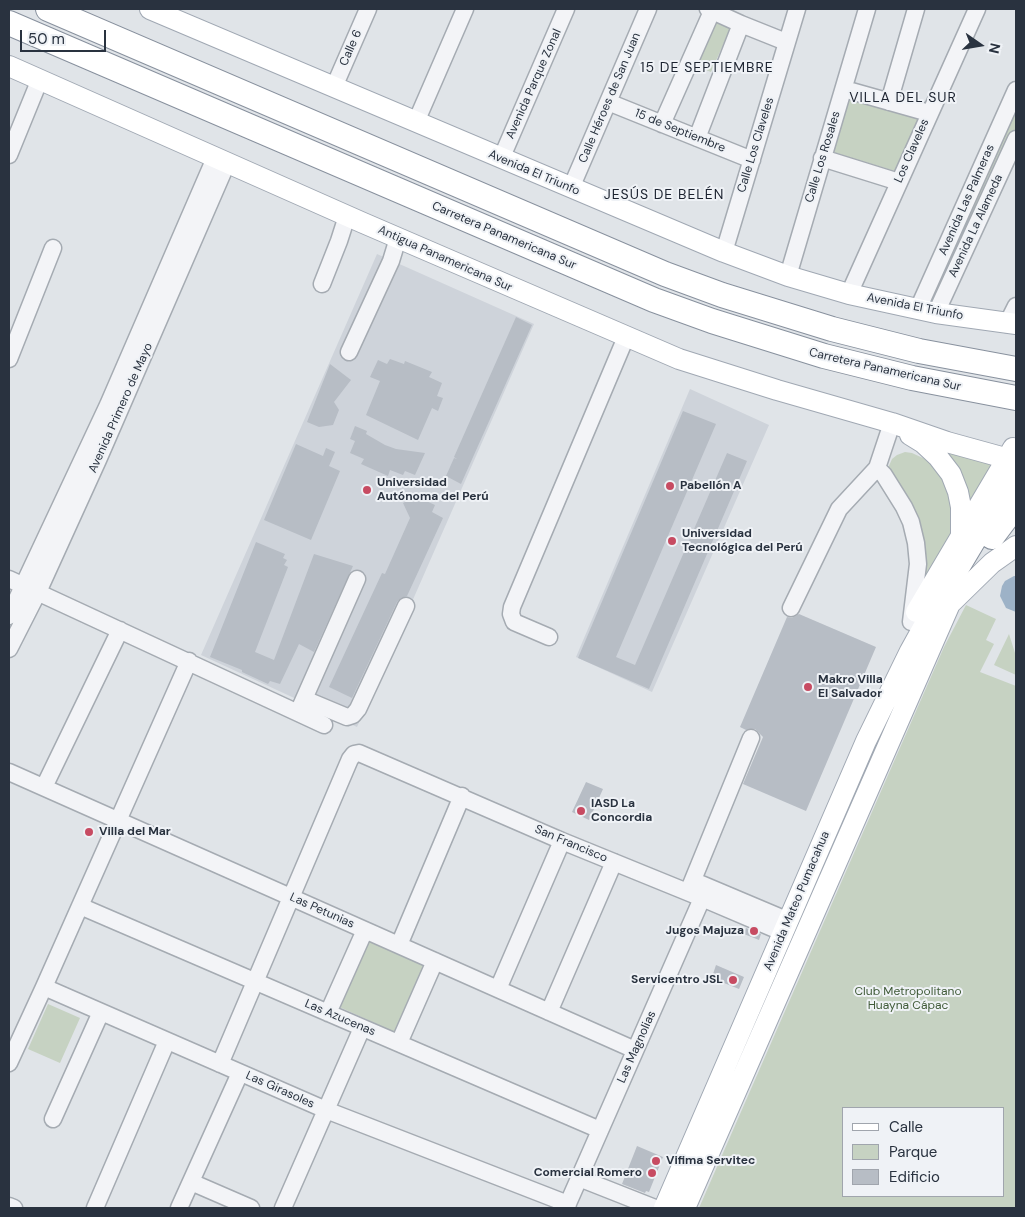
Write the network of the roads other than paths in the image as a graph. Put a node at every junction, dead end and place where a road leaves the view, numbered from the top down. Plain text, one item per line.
1 (48, 9) edge
2 (150, 9) edge
3 (368, 9) edge
4 (465, 9) edge
5 (566, 9) edge
6 (648, 9) edge
7 (711, 9) edge
8 (797, 9) edge
9 (867, 9) edge
10 (916, 9) edge
11 (977, 9) edge
12 (9, 23) edge
13 (741, 24) junction
14 (786, 42) junction
15 (9, 66) edge
16 (40, 79) junction
17 (334, 87) junction
18 (844, 89) junction
19 (1016, 90) edge
20 (608, 102) junction
21 (889, 102) junction
22 (929, 113) junction
23 (416, 122) junction
24 (662, 124) junction
25 (697, 138) junction
26 (1016, 139) edge
27 (9, 155) edge
28 (822, 158) junction
29 (501, 159) junction
30 (752, 160) junction
31 (221, 161) junction
32 (899, 182) junction
33 (571, 188) junction
34 (347, 216) junction
35 (398, 238) junction
36 (52, 248) dead end
37 (724, 252) junction
38 (788, 276) junction
39 (322, 284) dead end
40 (849, 294) junction
41 (1016, 306) edge
42 (927, 311) junction
43 (1012, 324) edge
44 (626, 337) junction
45 (349, 352) dead end
46 (9, 359) edge
47 (1016, 369) edge
48 (1016, 398) edge
49 (892, 423) junction
50 (1014, 457) edge
51 (877, 468) junction
52 (1016, 505) edge
53 (991, 526) junction
54 (961, 537) junction
55 (1016, 546) edge
56 (357, 579) dead end
57 (23, 586) edge
58 (944, 601) junction
59 (406, 606) dead end
60 (791, 608) dead end
61 (9, 616) edge
62 (910, 622) junction
63 (120, 630) junction
64 (549, 637) dead end
65 (9, 649) edge
66 (188, 661) junction
67 (301, 706) junction
68 (324, 725) dead end
69 (751, 738) dead end
70 (9, 772) edge
71 (44, 787) junction
72 (462, 796) junction
73 (118, 820) junction
74 (562, 841) junction
75 (822, 845) junction
76 (614, 862) junction
77 (698, 889) junction
78 (292, 897) junction
79 (80, 906) junction
80 (786, 927) junction
81 (364, 930) junction
82 (399, 945) junction
83 (435, 961) junction
84 (256, 981) junction
85 (44, 987) junction
86 (498, 989) junction
87 (101, 1012) junction
88 (549, 1012) junction
89 (328, 1013) junction
90 (362, 1028) junction
91 (168, 1041) junction
92 (399, 1043) junction
93 (635, 1050) junction
94 (9, 1063) edge
95 (220, 1064) junction
96 (240, 1073) junction
97 (326, 1110) junction
98 (54, 1119) dead end
99 (600, 1130) junction
100 (579, 1178) junction
101 (191, 1182) junction
102 (9, 1206) edge
103 (567, 1206) edge
104 (14, 1208) edge
105 (95, 1208) edge
106 (179, 1208) edge
107 (250, 1208) edge
108 (284, 1208) edge
109 (654, 1208) edge
110 (664, 1208) edge
111 (685, 1208) edge

1 - 47 highway
2 - 17 main road, Avenida El Triunfo
3 - 17 street, Calle 6
4 - 23 street
5 - 29 street, Avenida Parque Zonal
6 - 20 street, Calle Héroes de San Juan
7 - 13 street
7 - 24 street
8 - 14 street, Calle Los Claveles
9 - 18 street, Calle Los Rosales
10 - 21 street
11 - 22 street, Los Claveles
12 - 48 highway, Carretera Panamericana Sur
13 - 14 street
13 - 25 street
14 - 30 street, Calle Los Claveles
15 - 16 main road, Antigua Panamericana Sur
16 - 27 street
16 - 31 main road, Antigua Panamericana Sur
17 - 23 main road, Avenida El Triunfo
18 - 21 street
18 - 28 street, Calle Los Rosales
19 - 42 street, Avenida Las Palmeras
20 - 24 street, 15 de Septiembre
20 - 33 street, Calle Héroes de San Juan
21 - 22 street
22 - 32 street, Los Claveles
23 - 29 main road, Avenida El Triunfo
24 - 25 street, 15 de Septiembre
25 - 30 street, 15 de Septiembre
26 - 42 street, Avenida La Alameda
28 - 32 street
28 - 38 street, Calle Los Rosales
29 - 33 main road, Avenida El Triunfo
30 - 37 street, Calle Los Claveles
31 - 34 main road, Antigua Panamericana Sur
31 - 57 street, Avenida Primero de Mayo
32 - 40 street, Los Claveles
33 - 37 main road, Avenida El Triunfo
34 - 35 main road, Antigua Panamericana Sur
34 - 39 street
35 - 44 main road, Antigua Panamericana Sur
35 - 45 street
36 - 46 street
37 - 38 main road, Avenida El Triunfo
38 - 40 main road, Avenida El Triunfo
40 - 42 main road, Avenida El Triunfo
41 - 43 street
42 - 43 main road, Avenida El Triunfo
44 - 49 main road, Antigua Panamericana Sur
44 - 64 street
49 - 50 main road, Antigua Panamericana Sur
49 - 51 street
49 - 54 main road
50 - 53 highway
50 - 54 main road
51 - 60 street
51 - 62 street
52 - 53 highway
53 - 58 highway
54 - 62 main road
55 - 58 main road
56 - 67 street
57 - 61 street, Avenida Primero de Mayo
57 - 63 street
57 - 65 street, Avenida Primero de Mayo
58 - 75 main road, Avenida Mateo Pumacahua
58 - 111 main road, Avenida Mateo Pumacahua
59 - 67 street
62 - 75 main road
63 - 66 street
63 - 71 street
66 - 67 street
66 - 73 street
67 - 68 street
69 - 77 street, Las Magnolias
70 - 71 street, Las Petunias
71 - 73 street, Las Petunias
72 - 74 street, San Francisco
72 - 78 street, San Francisco
72 - 82 street
73 - 78 street, Las Petunias
73 - 79 street
74 - 76 street, San Francisco
74 - 86 street
75 - 80 main road, Avenida Mateo Pumacahua
76 - 77 street, San Francisco
76 - 88 street
77 - 80 street, San Francisco
77 - 93 street, Las Magnolias
78 - 81 street, Las Petunias
78 - 84 street
79 - 84 street, Las Azucenas
79 - 85 street
80 - 110 main road, Avenida Mateo Pumacahua
81 - 82 street, Las Petunias
81 - 89 street
82 - 83 street, Las Petunias
83 - 86 street, Las Petunias
83 - 92 street
84 - 89 street, Las Azucenas
84 - 95 street
85 - 87 street, Las Girasoles
85 - 94 street
86 - 88 street, Las Petunias
87 - 91 street, Las Girasoles
87 - 98 street
88 - 93 street, Las Petunias
89 - 90 street, Las Azucenas
90 - 92 street, Las Azucenas
90 - 97 street
91 - 95 street, Las Girasoles
91 - 105 street
92 - 99 street, Las Azucenas
93 - 99 street, Las Magnolias
95 - 96 street, Las Girasoles
96 - 97 street, Las Girasoles
96 - 101 street
97 - 103 street, Las Girasoles
97 - 108 street
99 - 100 street, Las Magnolias
100 - 103 street, Las Magnolias
100 - 109 street
101 - 106 street
101 - 107 street
102 - 104 street

